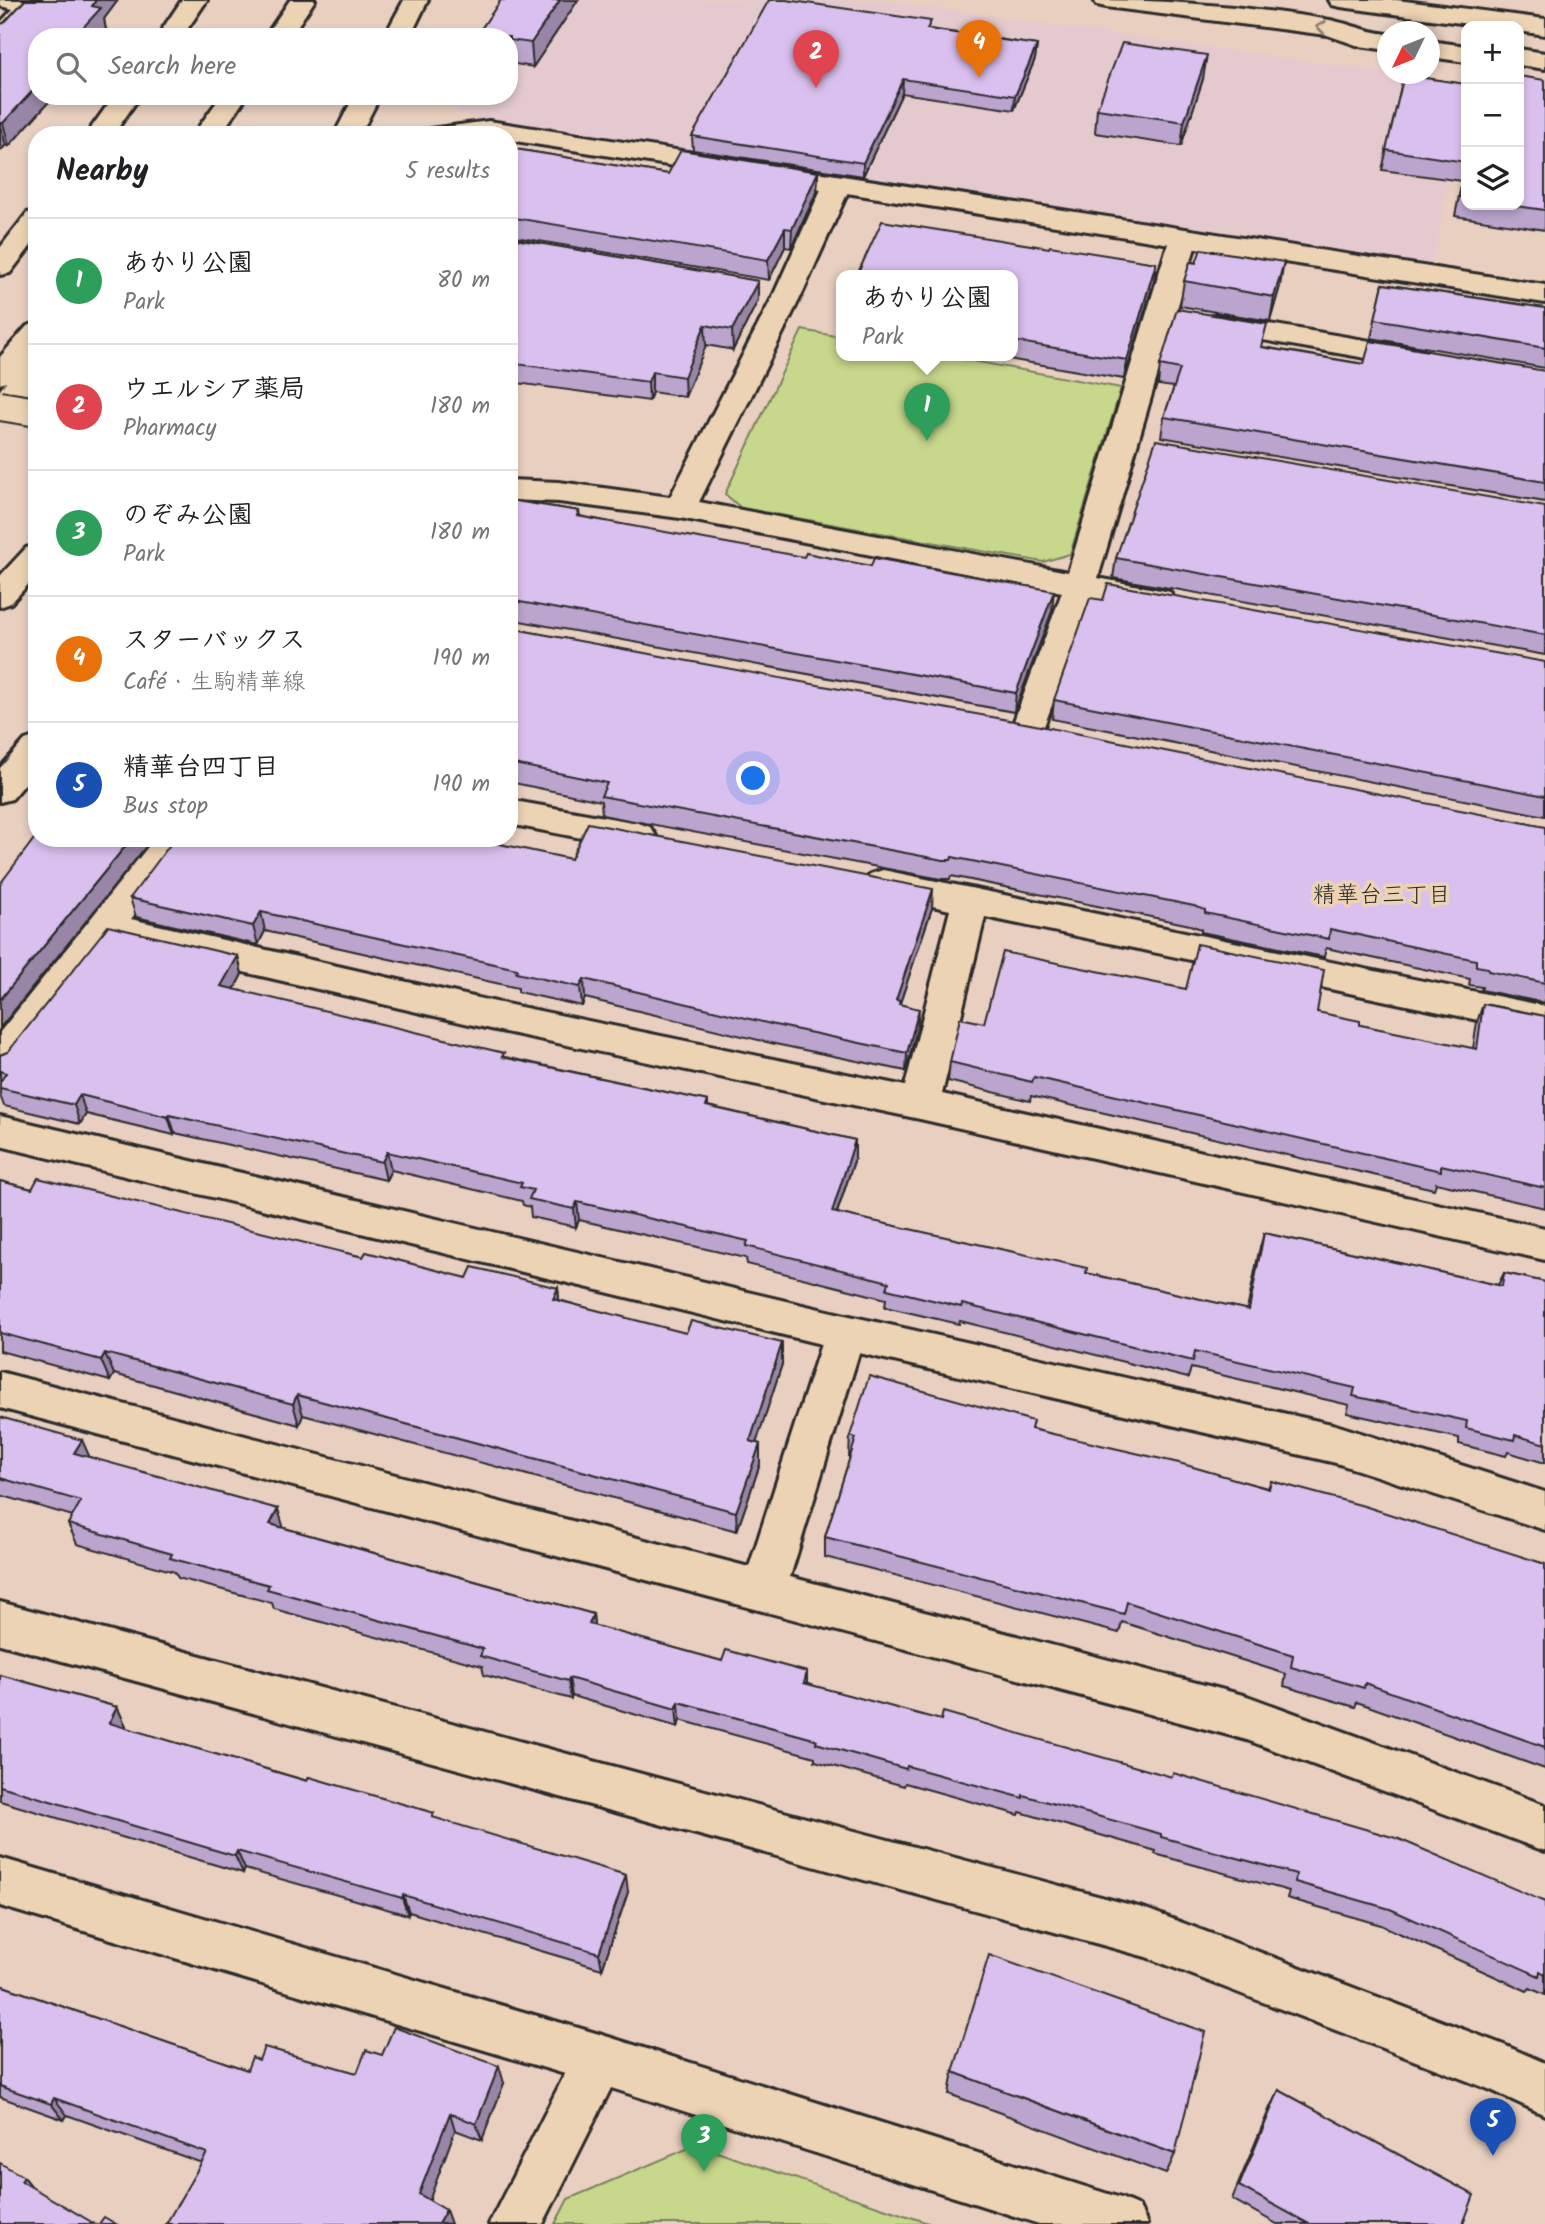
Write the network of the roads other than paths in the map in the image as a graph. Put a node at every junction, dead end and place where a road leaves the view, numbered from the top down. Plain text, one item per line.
1 (5, 0) edge
2 (195, 0) edge
3 (279, 0) edge
4 (303, 0) edge
5 (416, 0) edge
6 (1106, 0) edge
7 (1202, 0) edge
8 (1340, 0) edge
9 (1167, 8) junction
10 (1545, 27) edge
11 (175, 28) edge
12 (259, 28) edge
13 (283, 28) edge
14 (402, 28) edge
15 (0, 38) edge
16 (1377, 40) edge
17 (1440, 50) edge
18 (1461, 53) edge
19 (1524, 58) edge
20 (1545, 61) edge
21 (121, 105) edge
22 (205, 105) edge
23 (228, 105) edge
24 (361, 105) edge
25 (105, 126) edge
26 (189, 126) edge
27 (212, 126) edge
28 (351, 126) edge
29 (518, 134) edge
30 (837, 185) junction
31 (28, 231) edge
32 (1184, 237) junction
33 (0, 267) edge
34 (1545, 294) edge
35 (1161, 314) junction
36 (28, 342) edge
37 (1449, 364) edge
38 (28, 374) edge
39 (0, 375) edge
40 (0, 407) edge
41 (28, 411) edge
42 (518, 490) edge
43 (680, 508) junction
44 (28, 565) edge
45 (1080, 586) junction
46 (0, 596) edge
47 (1189, 605) edge
48 (1028, 730) edge
49 (28, 758) edge
50 (0, 790) edge
51 (518, 814) edge
52 (672, 843) edge
53 (168, 847) edge
54 (849, 877) edge
55 (971, 900) junction
56 (103, 926) junction
57 (1545, 1020) edge
58 (0, 1059) edge
59 (920, 1104) junction
60 (0, 1131) edge
61 (1545, 1244) edge
62 (845, 1332) junction
63 (0, 1390) edge
64 (1545, 1511) edge
65 (764, 1589) junction
66 (0, 1623) edge
67 (1545, 1828) edge
68 (0, 1881) edge
69 (598, 2059) junction
70 (1545, 2090) edge
71 (515, 2224) edge
72 (1121, 2224) edge

1 - 15 main road
2 - 11 main road
3 - 12 main road
4 - 13 main road
5 - 14 main road
6 - 9 main road
7 - 9 main road
8 - 10 main road
16 -> 9 main road
17 - 18 main road
19 - 20 main road
21 - 25 main road
22 - 26 main road
23 - 27 main road
24 - 28 main road
29 - 30 main road
30 - 32 main road
30 - 43 main road
31 - 33 main road
32 - 34 main road
32 - 35 main road
35 - 37 main road
35 - 45 main road
36 - 39 main road
38 - 40 main road
40 - 41 main road, bridge
42 - 43 main road
43 - 45 main road
44 - 46 main road
45 - 47 main road
45 - 48 main road
49 - 50 main road
51 - 52 main road
53 - 56 main road
54 - 55 main road
55 - 57 main road
55 - 59 main road
56 - 58 main road
56 - 59 main road
59 - 61 main road
60 - 62 main road
62 - 64 main road
62 - 65 main road
63 - 65 main road
65 - 67 main road
66 - 70 main road
68 - 69 main road
69 - 71 main road
69 - 72 main road

